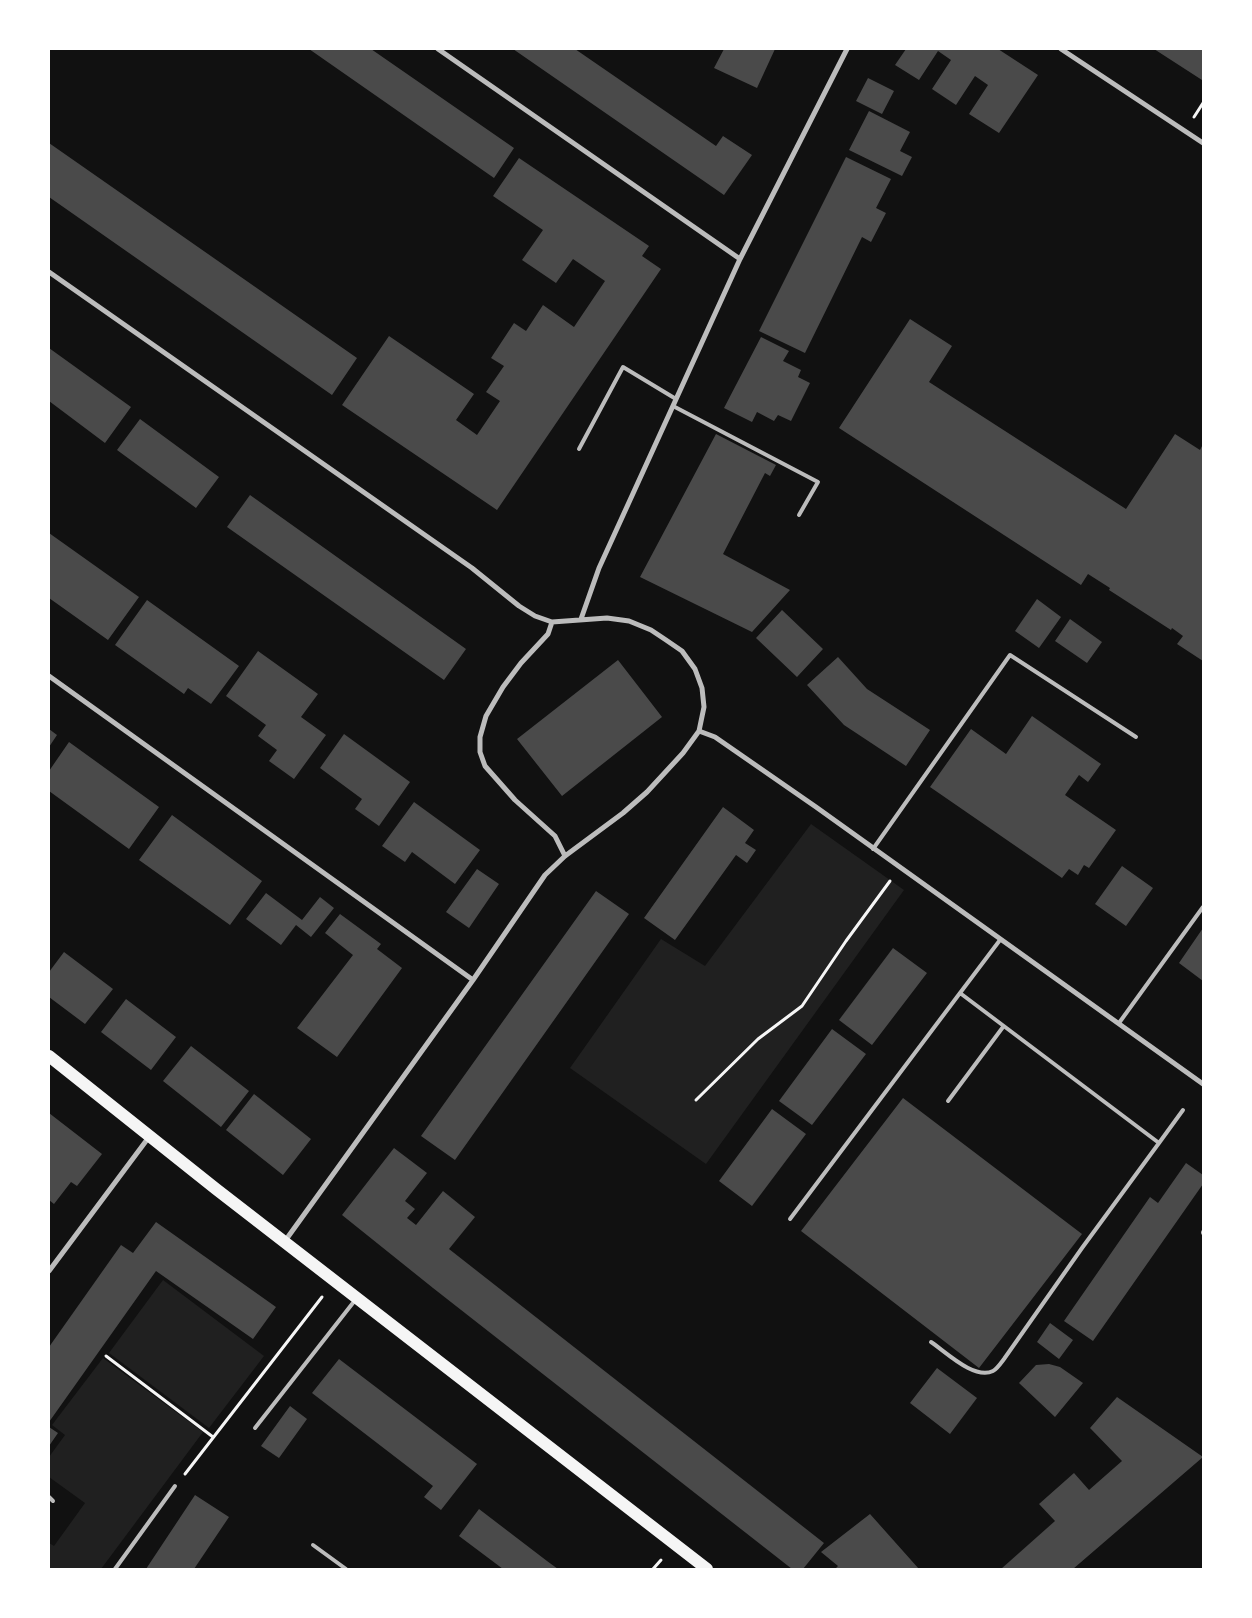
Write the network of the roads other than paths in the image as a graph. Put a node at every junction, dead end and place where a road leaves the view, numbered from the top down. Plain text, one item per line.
1 (438, 49) edge
2 (847, 49) edge
3 (1061, 49) edge
4 (1203, 143) edge
5 (740, 259) junction
6 (49, 272) edge
7 (676, 399) junction
8 (673, 406) junction
9 (579, 449) dead end
10 (799, 515) dead end
11 (581, 619) junction
12 (552, 622) junction
13 (49, 676) edge
14 (699, 731) junction
15 (1136, 737) dead end
16 (873, 849) junction
17 (565, 856) junction
18 (1203, 907) edge
19 (1000, 940) junction
20 (473, 980) junction
21 (960, 993) junction
22 (1119, 1023) junction
23 (1003, 1027) junction
24 (49, 1056) edge
25 (1203, 1084) edge
26 (948, 1101) dead end
27 (1183, 1110) dead end
28 (149, 1137) junction
29 (1159, 1143) junction
30 (790, 1219) dead end
31 (284, 1242) junction
32 (49, 1270) edge
33 (358, 1298) junction
34 (931, 1342) dead end
35 (254, 1428) dead end
36 (175, 1486) road end
37 (49, 1497) edge
38 (53, 1501) dead end
39 (313, 1545) dead end
40 (115, 1569) edge
41 (346, 1569) edge
42 (707, 1569) edge

1 - 5 street
2 - 5 street
3 - 4 street
5 - 7 street
6 - 12 street
7 - 8 street
7 - 9 lane
8 - 10 lane
8 - 11 street
11 - 12 street
11 - 14 street
12 - 17 street
13 - 20 street
14 - 16 street
14 - 17 street
15 - 16 lane
16 - 19 street
17 - 20 street
18 - 22 lane
19 - 21 lane
19 - 22 street
20 - 31 street
21 - 23 lane
21 - 30 lane
22 - 25 street
23 - 26 lane
23 - 29 lane
24 - 28 main road
27 - 29 lane
28 - 31 main road
28 - 32 street
29 - 34 lane
31 - 33 main road
33 - 35 lane
33 - 42 main road
36 - 40 lane
37 - 38 lane
39 - 41 lane

